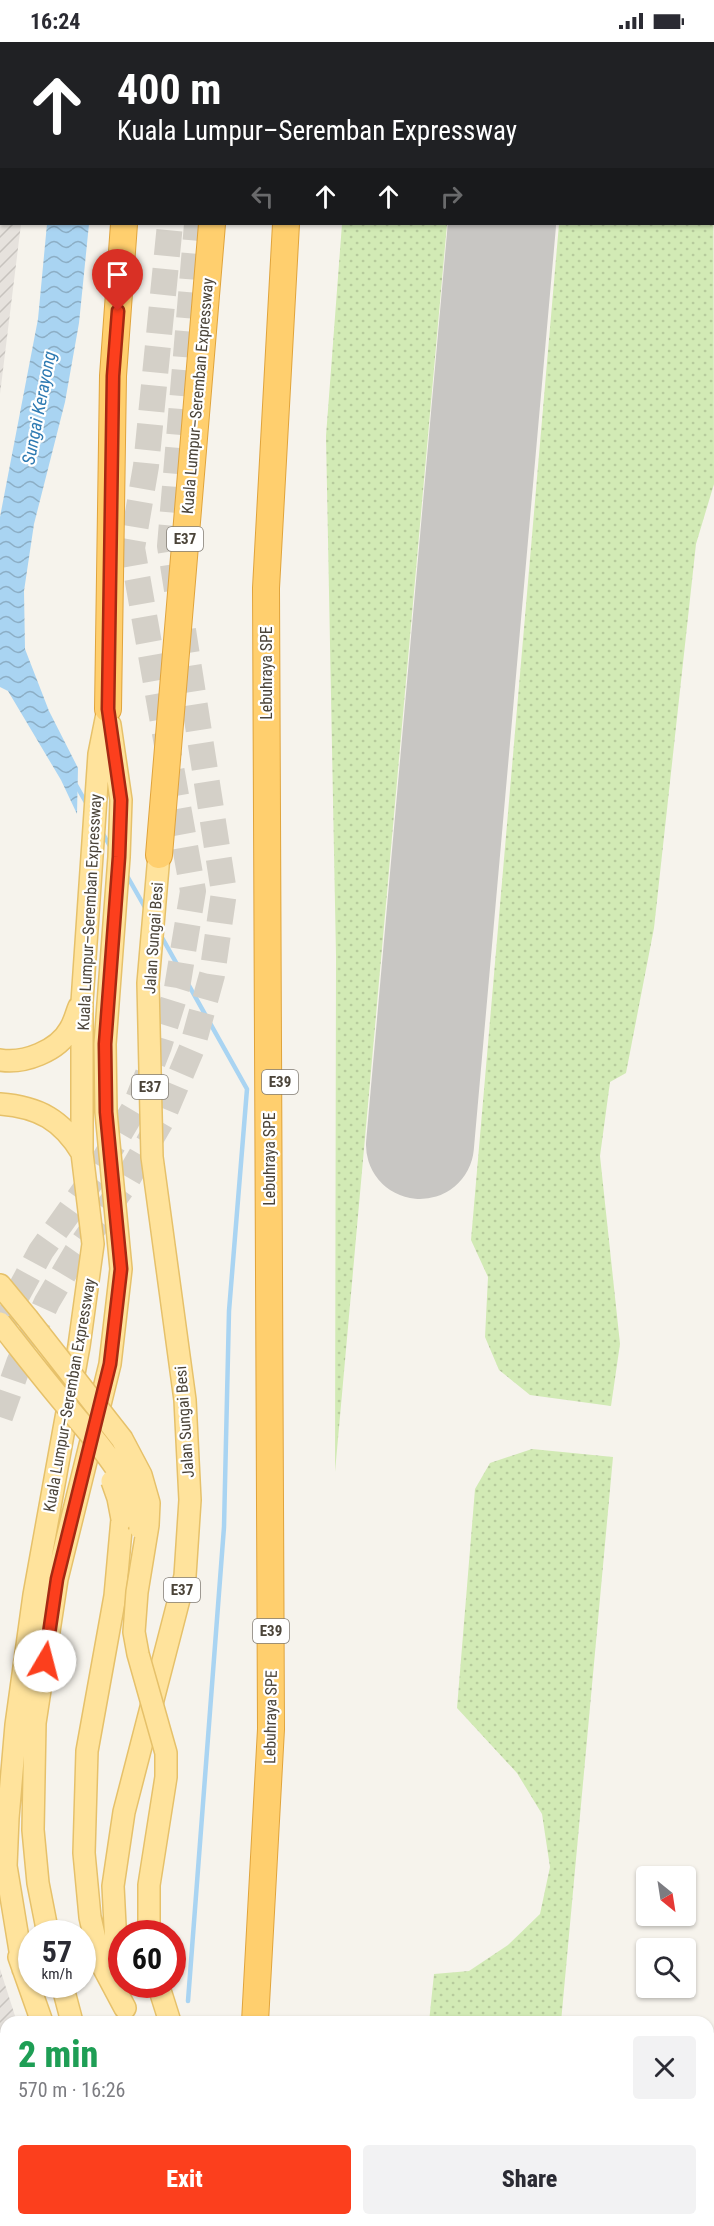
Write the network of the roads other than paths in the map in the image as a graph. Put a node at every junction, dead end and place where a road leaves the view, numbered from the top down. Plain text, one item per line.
1 (124, 225) edge
2 (212, 225) edge
3 (286, 225) edge
4 (298, 225) edge
5 (108, 709) junction
6 (159, 855) joint
7 (82, 1002) junction
8 (0, 1060) edge
9 (0, 1104) edge
10 (82, 1153) junction
11 (0, 1285) edge
12 (0, 1323) edge
13 (71, 1411) junction
14 (142, 1550) junction
15 (0, 1897) edge
16 (45, 1920) edge
17 (115, 1920) edge
18 (149, 1920) edge
19 (18, 1939) edge
20 (18, 1953) edge
21 (33, 1998) edge
22 (66, 1998) edge
23 (125, 1998) edge
24 (163, 1998) edge
25 (128, 2015) edge
26 (40, 2016) edge
27 (70, 2016) edge
28 (168, 2016) edge
29 (255, 2016) edge
30 (267, 2016) edge

1 - 5 highway, Kuala Lumpur–Seremban Expressway
2 - 6 highway, Kuala Lumpur–Seremban Expressway / E37
3 - 29 highway, Lebuhraya SPE / E39
4 - 30 highway, Lebuhraya SPE / E39
5 - 7 main road, Kuala Lumpur–Seremban Expressway
5 - 16 main road
6 - 17 main road, Jalan Sungai Besi / E37
7 - 8 main road
7 - 10 main road, Kuala Lumpur–Seremban Expressway
9 - 10 main road
10 - 19 main road, Kuala Lumpur–Seremban Expressway
11 - 14 main road, bridge
12 - 13 main road, bridge
13 - 14 main road, bridge
13 - 25 main road, bridge
14 - 18 main road, bridge
15 - 20 main road
21 - 26 main road
22 - 27 main road
23 - 25 main road, Jalan Sungai Besi / E37
24 - 28 main road

